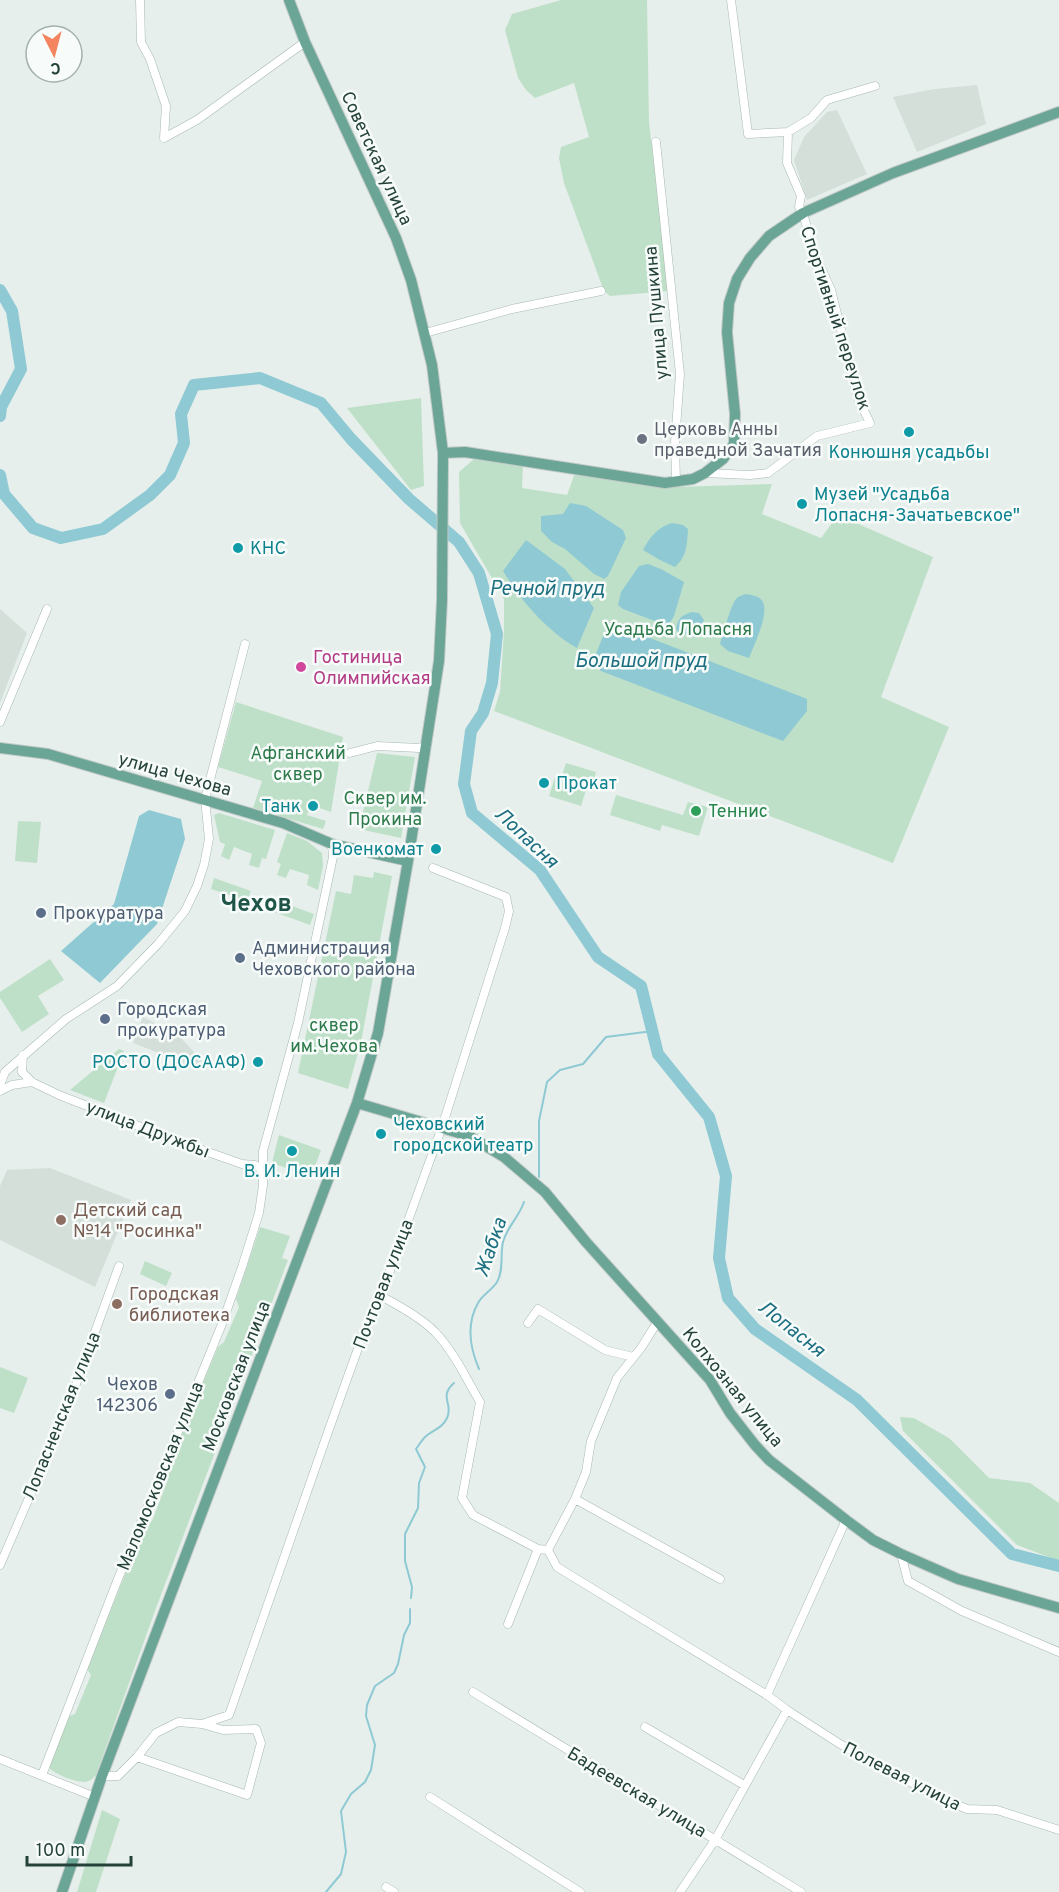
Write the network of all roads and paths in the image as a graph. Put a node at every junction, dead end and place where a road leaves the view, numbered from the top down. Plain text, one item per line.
1 (140, 0) edge
2 (289, 0) edge
3 (731, 0) edge
4 (305, 42) junction
5 (875, 86) dead end
6 (1059, 112) edge
7 (788, 132) junction
8 (656, 142) dead end
9 (803, 213) junction
10 (601, 291) dead end
11 (425, 333) junction
12 (443, 453) junction
13 (705, 473) junction
14 (676, 482) junction
15 (442, 600) joint
16 (47, 609) dead end
17 (245, 644) dead end
18 (0, 722) edge
19 (426, 746) junction
20 (0, 748) edge
21 (350, 753) dead end
22 (205, 800) junction
23 (332, 843) junction
24 (408, 861) junction
25 (433, 868) dead end
26 (23, 1055) junction
27 (32, 1082) junction
28 (0, 1085) edge
29 (0, 1091) edge
30 (357, 1103) junction
31 (442, 1126) junction
32 (263, 1151) junction
33 (247, 1163) junction
34 (263, 1174) junction
35 (119, 1266) dead end
36 (381, 1296) junction
37 (658, 1321) junction
38 (528, 1323) dead end
39 (633, 1357) junction
40 (575, 1499) junction
41 (846, 1520) junction
42 (538, 1549) junction
43 (548, 1550) junction
44 (901, 1554) junction
45 (0, 1565) edge
46 (720, 1579) dead end
47 (1059, 1608) edge
48 (508, 1624) dead end
49 (1059, 1652) edge
50 (473, 1692) dead end
51 (767, 1695) junction
52 (787, 1710) junction
53 (202, 1724) junction
54 (645, 1728) dead end
55 (137, 1757) junction
56 (0, 1759) edge
57 (42, 1775) junction
58 (102, 1776) junction
59 (744, 1785) junction
60 (95, 1797) junction
61 (430, 1797) dead end
62 (1059, 1830) edge
63 (715, 1840) junction
64 (386, 1887) dead end
65 (62, 1892) edge
66 (394, 1892) edge
67 (580, 1892) edge
68 (680, 1892) edge
69 (801, 1892) edge

1 - 4 street
2 - 4 main road, Советская улица
3 - 7 street
4 - 11 main road, Советская улица
5 - 7 street
6 - 9 main road
7 - 9 street
8 - 14 street, улица Пушкина
9 - 13 main road
9 - 13 street, Спортивный переулок
10 - 11 street
11 - 12 main road, Советская улица
12 - 14 main road
12 - 15 main road, Советская улица
13 - 14 main road
15 - 19 main road, Московская улица
16 - 18 street
17 - 22 street
19 - 21 street
19 - 24 main road, Московская улица
20 - 22 main road, улица Чехова
22 - 23 main road, улица Чехова
22 - 26 street
23 - 24 main road, улица Чехова
23 - 32 street
24 - 30 main road, Московская улица
25 - 31 street, Почтовая улица
26 - 27 street
26 - 28 street
27 - 29 street
27 - 33 street, улица Дружбы
30 - 31 main road, Колхозная улица
30 - 58 main road, Московская улица
31 - 36 street, Почтовая улица
31 - 37 main road, Колхозная улица
32 - 33 street
32 - 34 street
33 - 34 street
34 - 57 street, Маломосковская улица
35 - 45 street, Лопасненская улица
36 - 42 street
36 - 53 street, Почтовая улица
37 - 39 street
37 - 41 main road, Колхозная улица
38 - 39 street
39 - 40 street
40 - 43 street
40 - 46 street
41 - 44 main road, Колхозная улица
41 - 51 street
42 - 43 street
42 - 48 street
43 - 51 street, Полевая улица
44 - 47 main road, Колхозная улица
44 - 49 street
50 - 63 street, Бадеевская улица
51 - 52 street, Полевая улица
52 - 59 street
52 - 62 street, Полевая улица
53 - 55 street, Почтовая улица
53 - 55 street, Почтовая улица
54 - 59 street
55 - 58 street, Почтовая улица
56 - 57 street
57 - 60 street
58 - 60 main road, Московская улица
59 - 63 street
60 - 65 main road, Московская улица
61 - 67 street
63 - 68 street
63 - 69 street, Бадеевская улица
64 - 66 street

